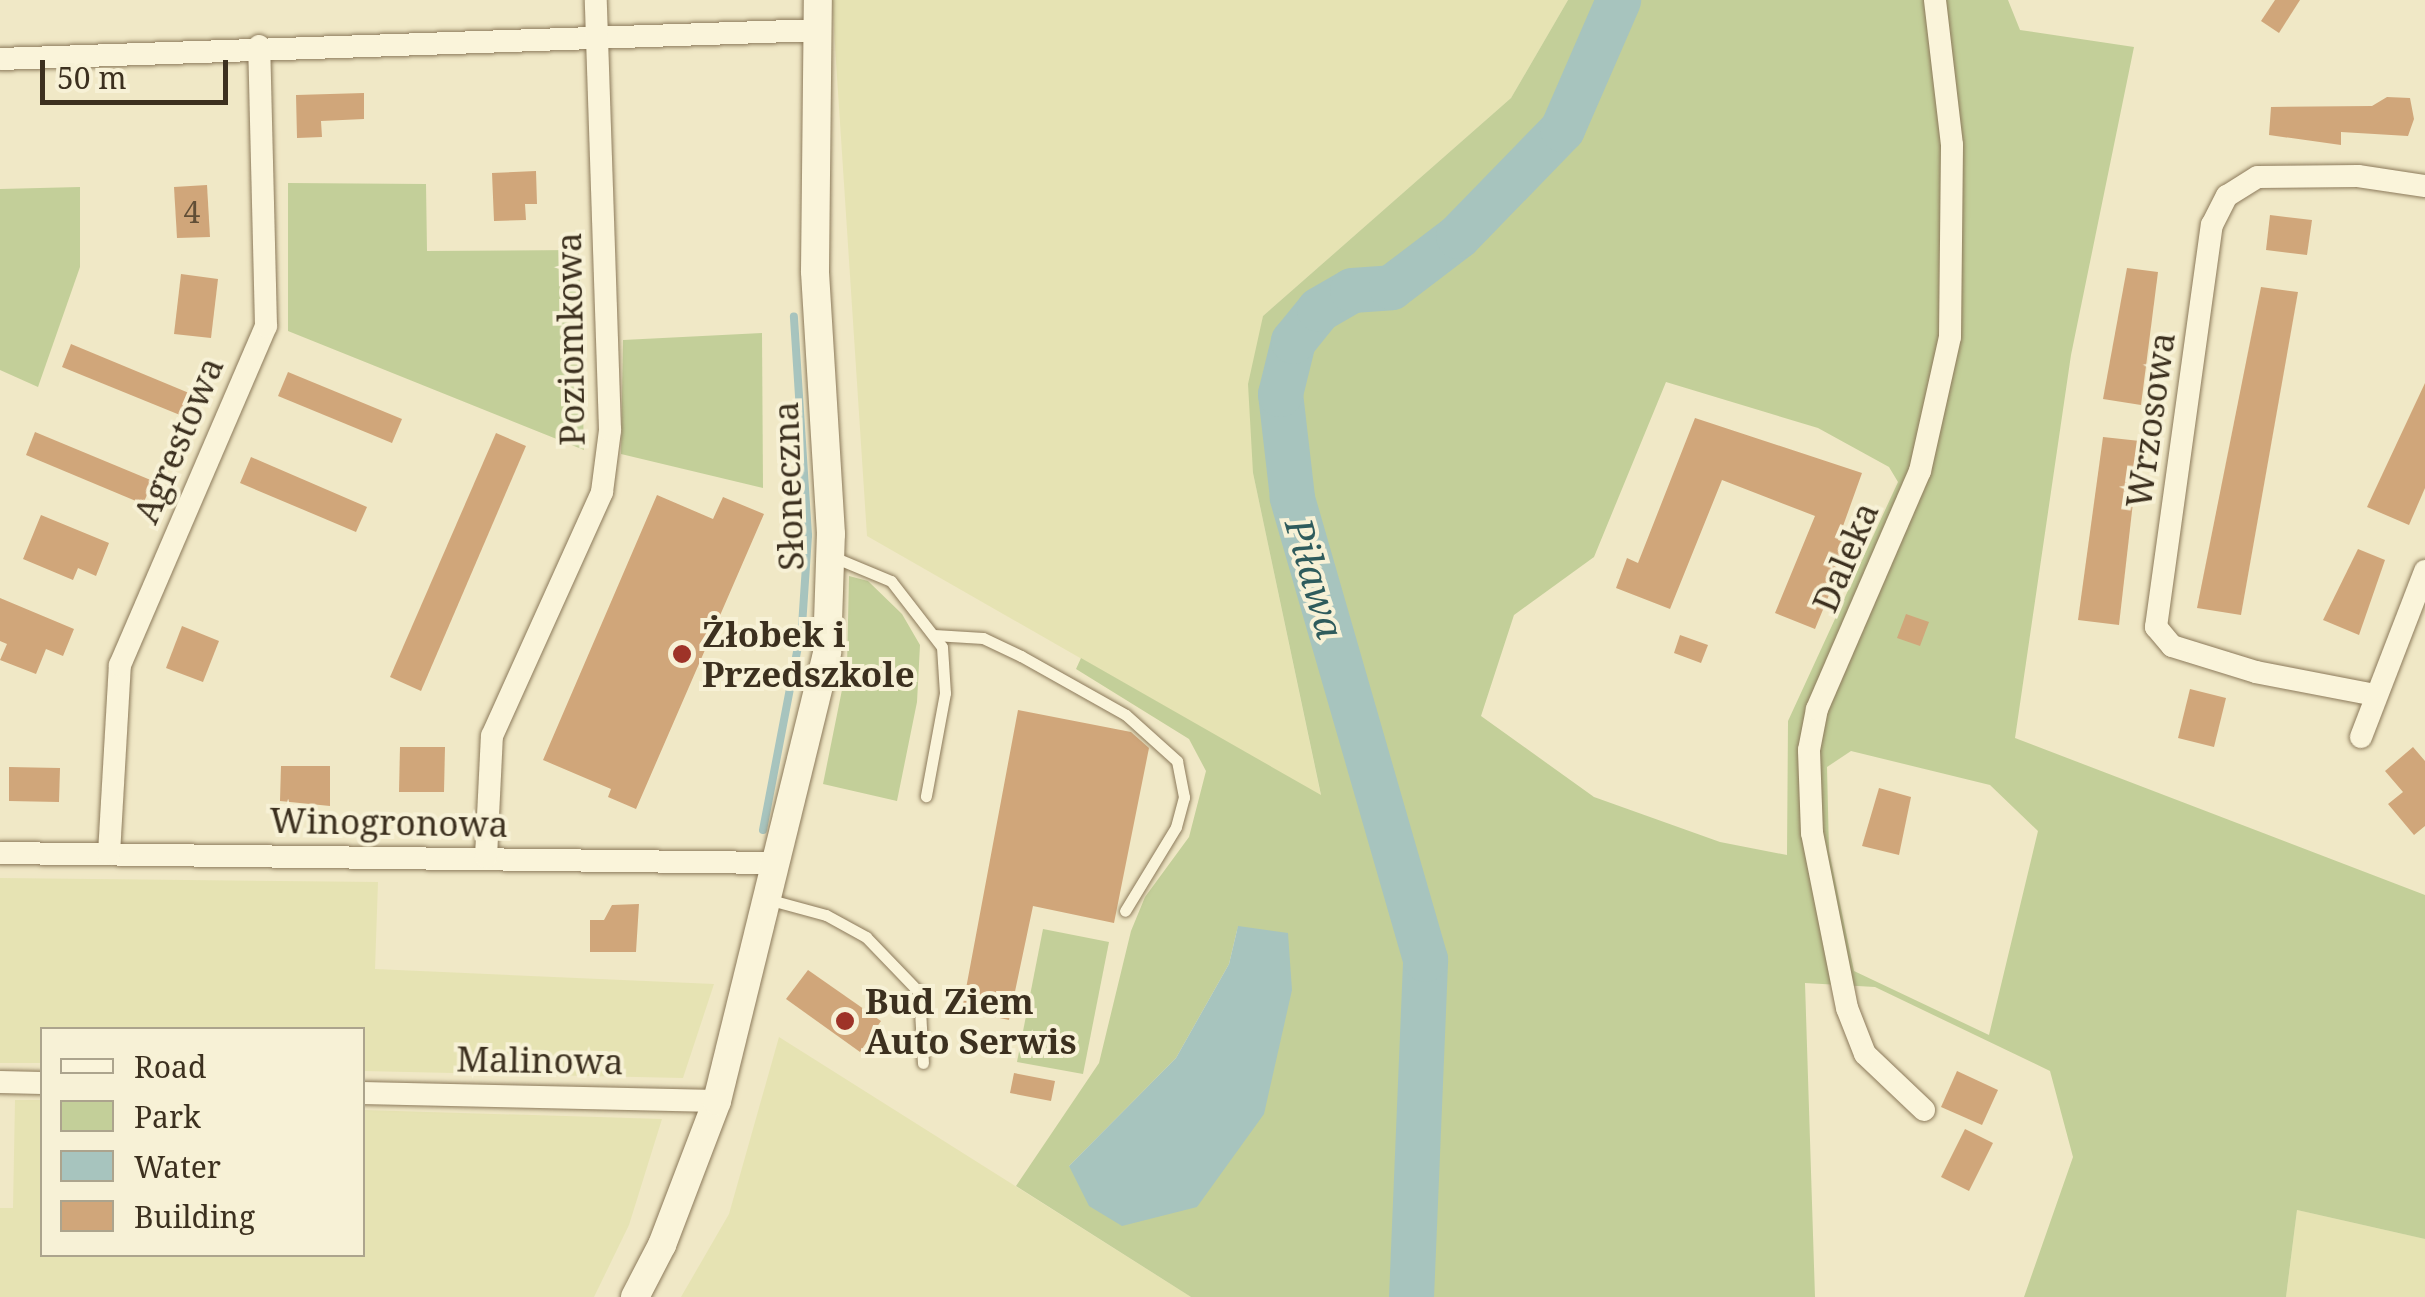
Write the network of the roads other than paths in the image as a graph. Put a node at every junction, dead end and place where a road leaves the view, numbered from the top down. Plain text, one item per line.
1 (596, 0) edge
2 (818, 0) edge
3 (1935, 0) edge
4 (817, 30) junction
5 (598, 36) junction
6 (259, 46) junction
7 (0, 59) edge
8 (2425, 186) edge
9 (830, 556) junction
10 (2425, 571) edge
11 (934, 635) junction
12 (2375, 696) junction
13 (2362, 737) dead end
14 (926, 796) dead end
15 (0, 852) edge
16 (109, 854) junction
17 (486, 858) junction
18 (777, 863) junction
19 (767, 900) junction
20 (1125, 911) dead end
21 (923, 1063) dead end
22 (0, 1082) edge
23 (40, 1083) edge
24 (365, 1092) edge
25 (717, 1101) junction
26 (1924, 1110) dead end
27 (635, 1297) edge

1 - 5 street, Poziomkowa
2 - 4 street, Słoneczna
3 - 26 street, Daleka
4 - 5 street
4 - 9 street, Słoneczna
5 - 6 street
5 - 17 street, Poziomkowa
6 - 7 street
6 - 16 street, Agrestowa
8 - 12 street, Wrzosowa
9 - 11 lane
9 - 18 street, Słoneczna
10 - 12 street
11 - 14 lane
11 - 20 lane
12 - 13 street
15 - 16 street, Winogronowa
16 - 17 street, Winogronowa
17 - 18 street, Winogronowa
18 - 19 street, Słoneczna
19 - 21 lane
19 - 25 street, Słoneczna
22 - 23 street
24 - 25 street, Malinowa
25 - 27 street, Słoneczna

